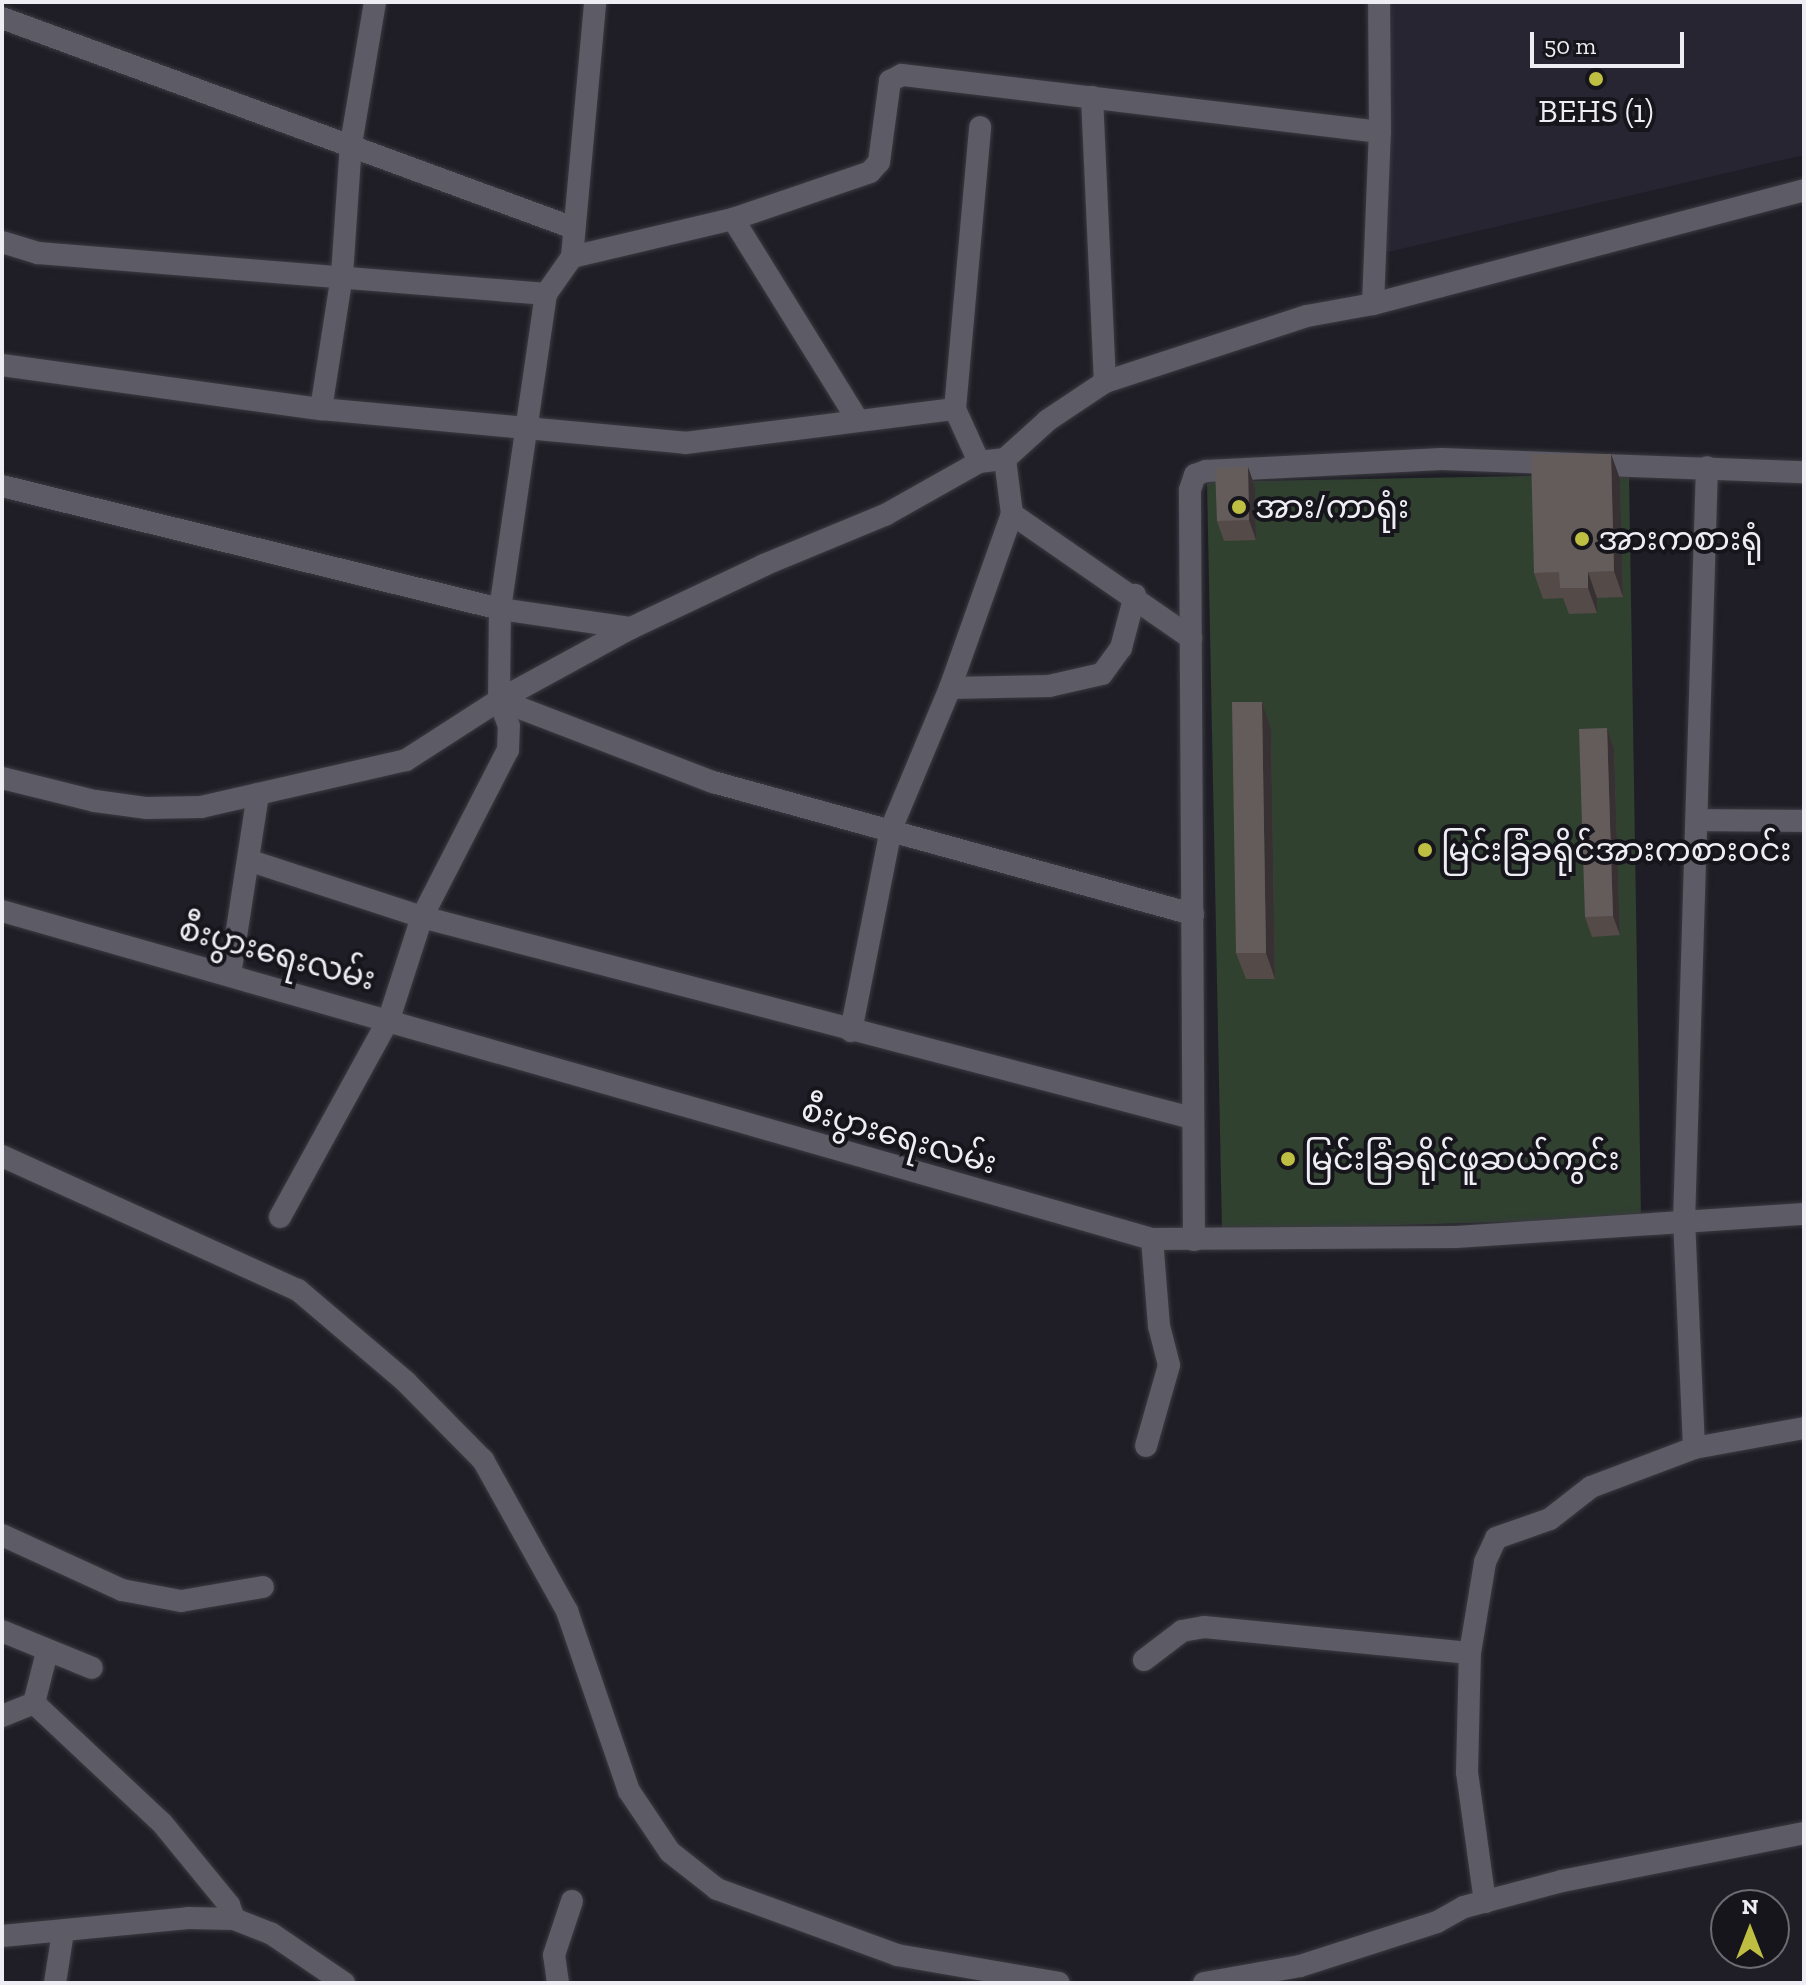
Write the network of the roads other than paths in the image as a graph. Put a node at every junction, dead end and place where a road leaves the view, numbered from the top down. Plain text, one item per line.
1 (375, 2) edge
2 (595, 2) edge
3 (1379, 2) edge
4 (2, 18) edge
5 (1092, 97) junction
6 (980, 127) dead end
7 (1380, 132) junction
8 (351, 144) junction
9 (1804, 190) edge
10 (733, 219) junction
11 (571, 227) junction
12 (2, 242) edge
13 (572, 257) junction
14 (342, 275) junction
15 (546, 294) junction
16 (1373, 304) junction
17 (2, 365) edge
18 (1105, 382) junction
19 (321, 409) junction
20 (955, 409) junction
21 (857, 419) junction
22 (529, 431) junction
23 (1005, 459) junction
24 (979, 462) junction
25 (1707, 467) junction
26 (1804, 472) edge
27 (2, 486) edge
28 (1012, 514) junction
29 (1135, 595) junction
30 (500, 609) junction
31 (631, 628) junction
32 (1191, 638) junction
33 (950, 688) junction
34 (499, 700) junction
35 (2, 778) edge
36 (258, 794) junction
37 (1699, 820) junction
38 (1804, 821) edge
39 (891, 829) junction
40 (251, 861) junction
41 (2, 911) edge
42 (1193, 914) junction
43 (422, 917) junction
44 (230, 975) junction
45 (389, 1019) junction
46 (851, 1031) junction
47 (1192, 1118) junction
48 (2, 1156) edge
49 (1804, 1214) edge
50 (280, 1217) dead end
51 (1684, 1223) junction
52 (1152, 1239) junction
53 (1194, 1240) junction
54 (1804, 1428) edge
55 (1146, 1446) dead end
56 (1694, 1448) junction
57 (2, 1535) edge
58 (263, 1587) dead end
59 (2, 1631) edge
60 (47, 1652) junction
61 (1470, 1653) junction
62 (1144, 1660) dead end
63 (92, 1668) dead end
64 (34, 1703) junction
65 (2, 1716) edge
66 (1804, 1833) edge
67 (572, 1901) dead end
68 (1485, 1902) junction
69 (234, 1919) junction
70 (63, 1932) junction
71 (2, 1936) edge
72 (55, 1983) edge
73 (344, 1983) edge
74 (558, 1983) edge
75 (1059, 1983) edge
76 (1204, 1983) edge

1 - 8 street
2 - 11 street
3 - 7 street
4 - 8 street
5 - 7 street
5 - 10 street
5 - 18 street
6 - 20 street
7 - 16 street
8 - 11 street
8 - 14 street
9 - 16 street
10 - 13 street
10 - 21 street
11 - 13 street
12 - 14 street
13 - 15 street
14 - 15 street
14 - 19 street
15 - 22 street
16 - 18 street
17 - 19 street
18 - 23 street
19 - 22 street
20 - 21 street
20 - 24 street
21 - 22 street
22 - 30 street
23 - 24 street
23 - 28 street
24 - 31 street
25 - 26 street
25 - 32 street
25 - 37 street
27 - 30 street
28 - 29 street
28 - 33 street
29 - 32 street
29 - 33 street
30 - 31 street
30 - 34 street
31 - 34 street
32 - 42 street
33 - 39 street
34 - 36 street
34 - 39 street
34 - 43 street
35 - 36 street
36 - 40 street
37 - 38 street
37 - 51 street
39 - 42 street
39 - 46 street
40 - 43 street
40 - 44 street
41 - 44 street, စီးပွားရေးလမ်း
42 - 47 street
43 - 45 street
43 - 46 street
44 - 45 street, စီးပွားရေးလမ်း
45 - 50 street
45 - 52 street, စီးပွားရေးလမ်း
46 - 47 street
47 - 53 street
48 - 75 street
49 - 51 street, စီးပွားရေးလမ်း
51 - 53 street, စီးပွားရေးလမ်း
51 - 56 street
52 - 53 street, စီးပွားရေးလမ်း
52 - 55 street
54 - 56 street
56 - 61 street
57 - 58 street
59 - 60 street
60 - 63 street
60 - 64 street
61 - 62 street
61 - 68 street
64 - 65 street
64 - 69 street
66 - 68 street
67 - 74 street
68 - 76 street
69 - 70 street
69 - 73 street
70 - 71 street
70 - 72 street

